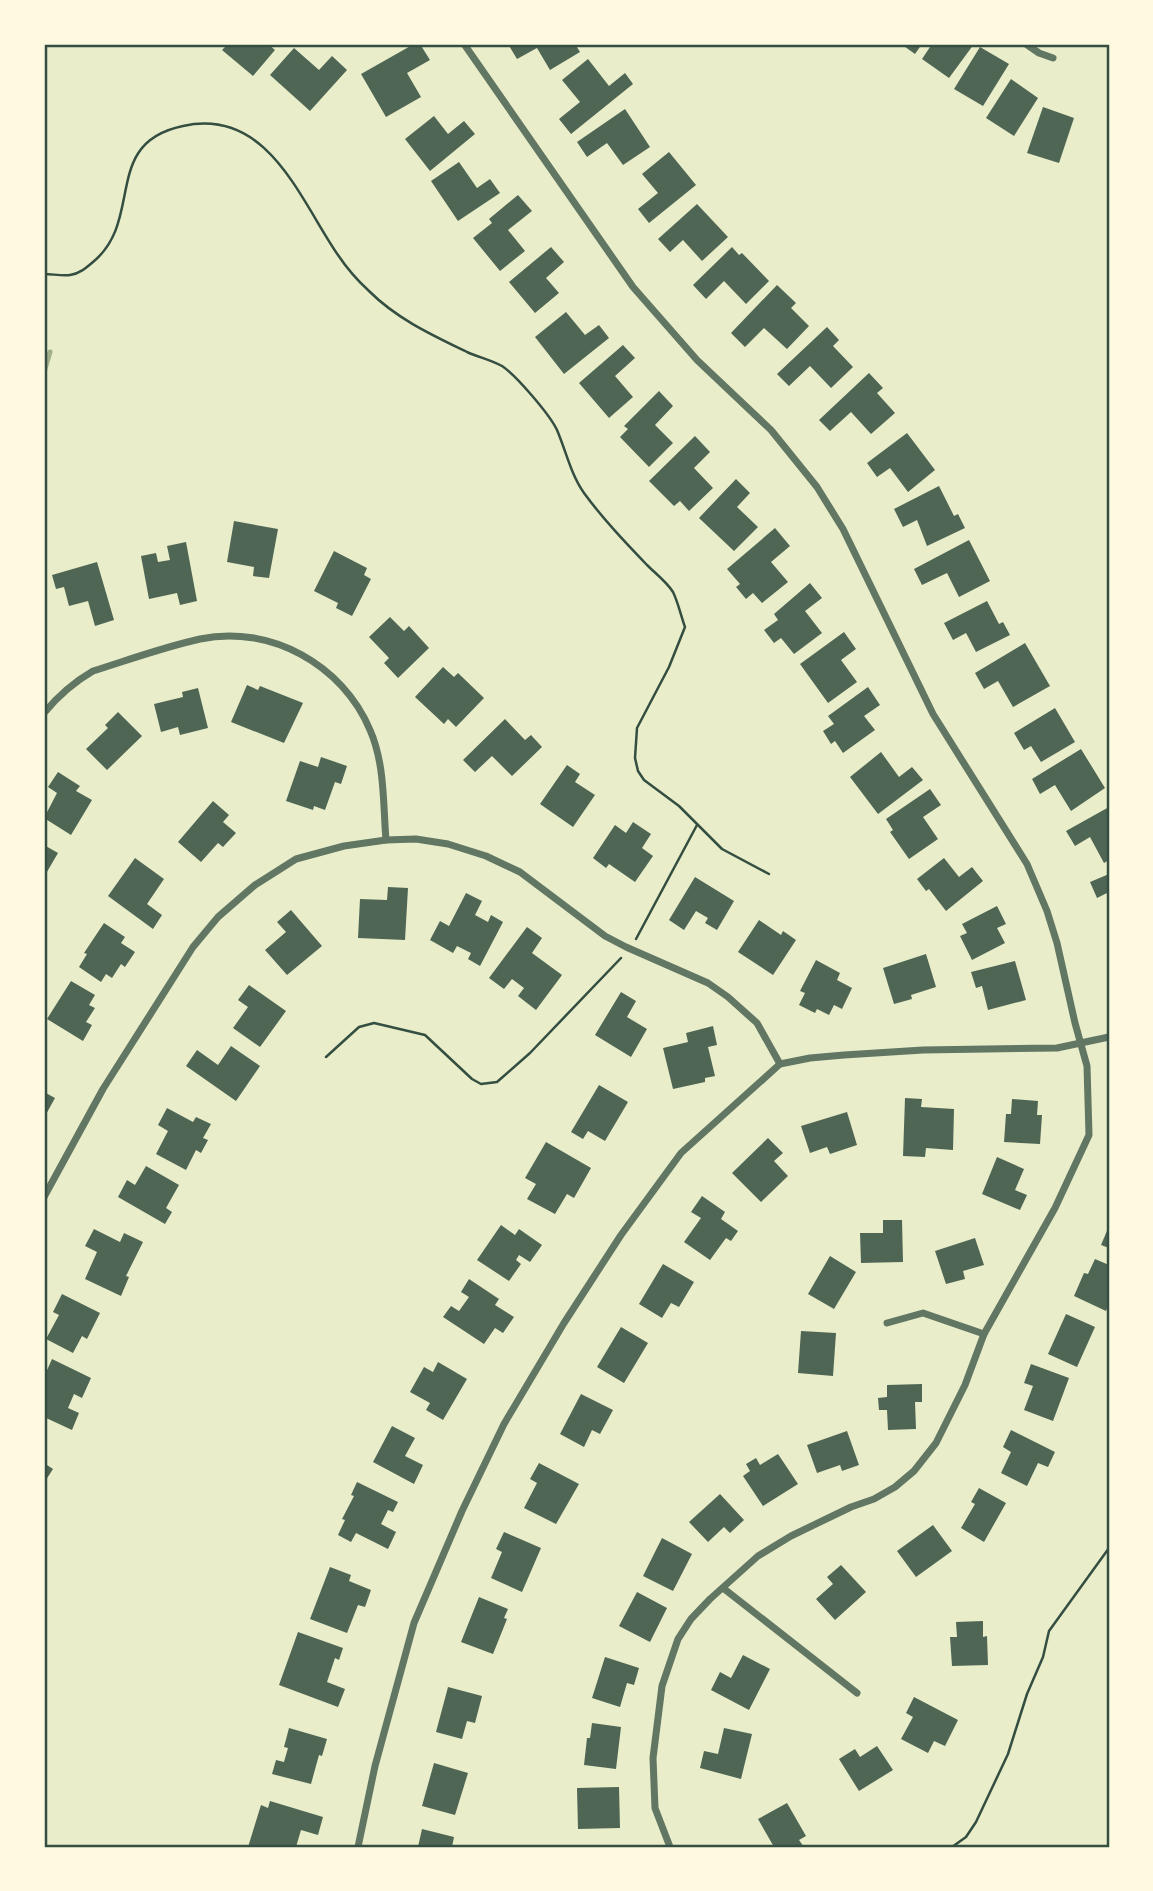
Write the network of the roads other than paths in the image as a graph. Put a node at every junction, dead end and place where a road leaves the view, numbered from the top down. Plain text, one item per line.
1 (464, 44) edge
2 (1026, 44) edge
3 (1054, 58) dead end
4 (44, 713) edge
5 (386, 840) junction
6 (1109, 1037) edge
7 (1081, 1044) junction
8 (780, 1064) junction
9 (44, 1198) edge
10 (887, 1323) dead end
11 (984, 1334) junction
12 (723, 1588) junction
13 (857, 1693) dead end
14 (358, 1847) edge
15 (670, 1847) edge

1 - 7 street
2 - 3 street
4 - 5 street
5 - 8 street
5 - 9 street
6 - 7 street
7 - 8 street
7 - 11 street
8 - 14 street
10 - 11 street
11 - 12 street
12 - 13 street
12 - 15 street

